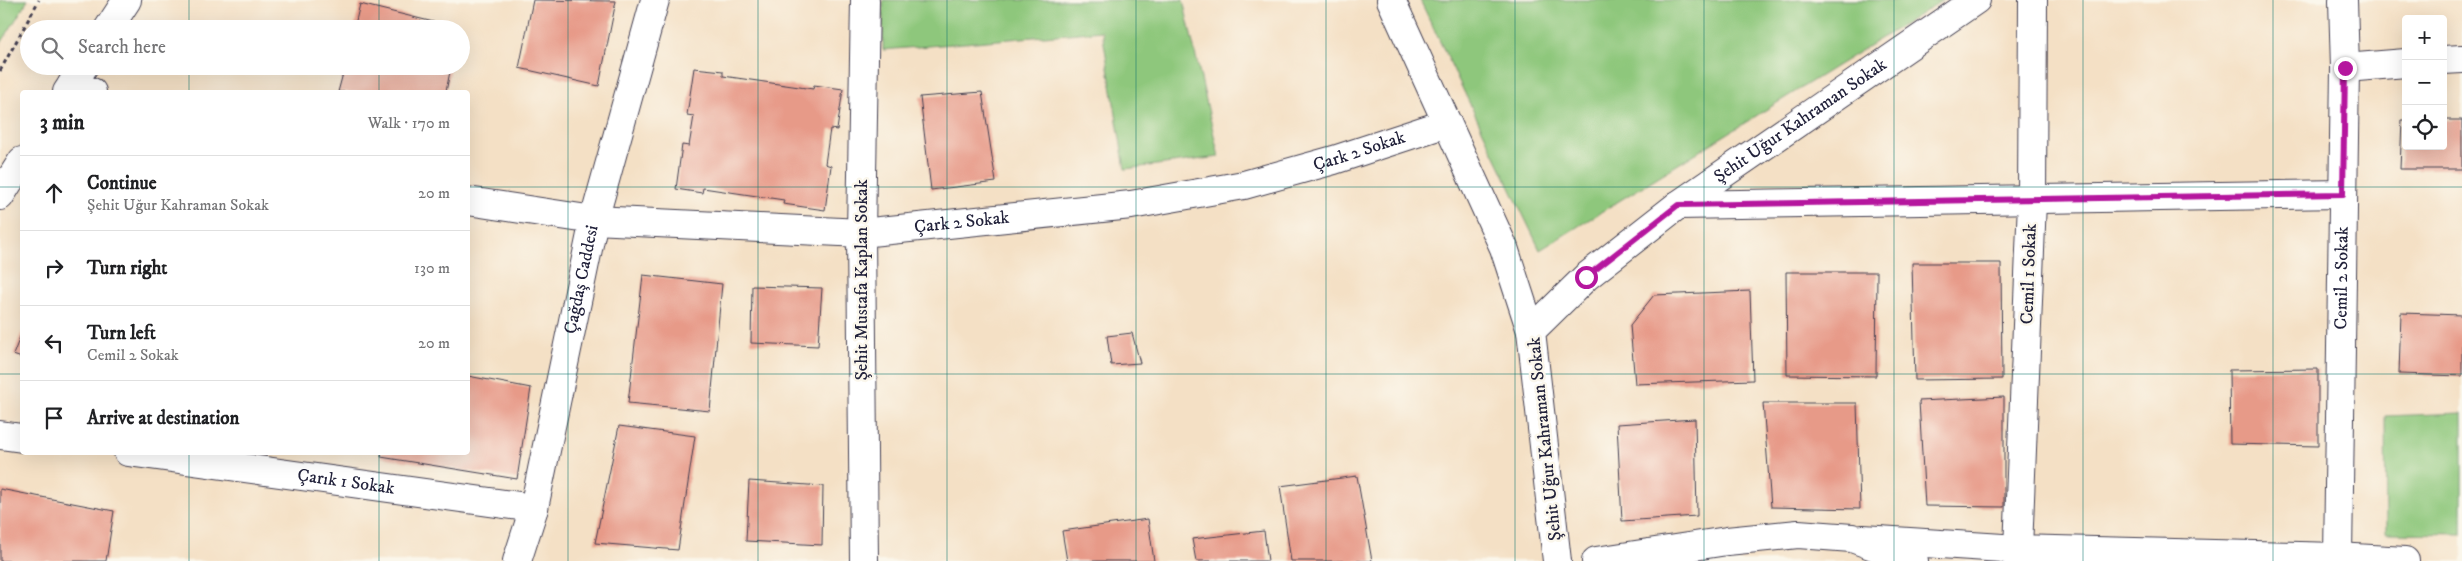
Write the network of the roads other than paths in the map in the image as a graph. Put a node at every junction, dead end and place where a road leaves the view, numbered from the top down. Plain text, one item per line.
1 (127, 0) edge
2 (654, 0) edge
3 (865, 0) edge
4 (1391, 0) edge
5 (1976, 0) edge
6 (2033, 0) edge
7 (2343, 0) edge
8 (114, 20) edge
9 (2462, 59) edge
10 (2447, 60) edge
11 (2402, 63) edge
12 (2345, 68) junction
13 (1447, 123) junction
14 (20, 164) edge
15 (2343, 194) junction
16 (0, 196) edge
17 (2032, 200) junction
18 (470, 201) edge
19 (1678, 205) junction
20 (594, 220) junction
21 (861, 233) junction
22 (1531, 331) junction
23 (0, 435) edge
24 (20, 438) edge
25 (150, 455) edge
26 (534, 508) junction
27 (1852, 538) junction
28 (2017, 555) edge
29 (2337, 559) edge
30 (517, 561) edge
31 (864, 561) edge
32 (1557, 561) edge
33 (1596, 561) edge
34 (1914, 561) edge
35 (2406, 561) edge

1 - 8 street
2 - 20 street, Çağdaş Caddesi
3 - 21 street, Şehit Mustafa Kaplan Sokak
4 - 13 street
5 - 19 street, Şehit Uğur Kahraman Sokak
6 - 17 street, Cemil 1 Sokak
7 - 12 street, Cemil 2 Sokak
9 - 10 street
11 - 12 street
12 - 15 street, Cemil 2 Sokak
13 - 21 street, Çark 2 Sokak
13 - 22 street
14 - 16 street
15 - 17 street
15 - 29 street, Cemil 2 Sokak
17 - 19 street
17 - 28 street, Cemil 1 Sokak
18 - 20 street, Çark 2 Sokak
19 - 22 street, Şehit Uğur Kahraman Sokak
20 - 21 street, Çark 2 Sokak
20 - 26 street, Çağdaş Caddesi
21 - 31 street, Şehit Mustafa Kaplan Sokak
22 - 32 street, Şehit Uğur Kahraman Sokak
23 - 24 street
25 - 26 street, Çarık 1 Sokak
26 - 30 street, Çağdaş Caddesi
27 - 28 street
27 - 33 street
27 - 34 street
28 - 29 street
29 - 35 street

